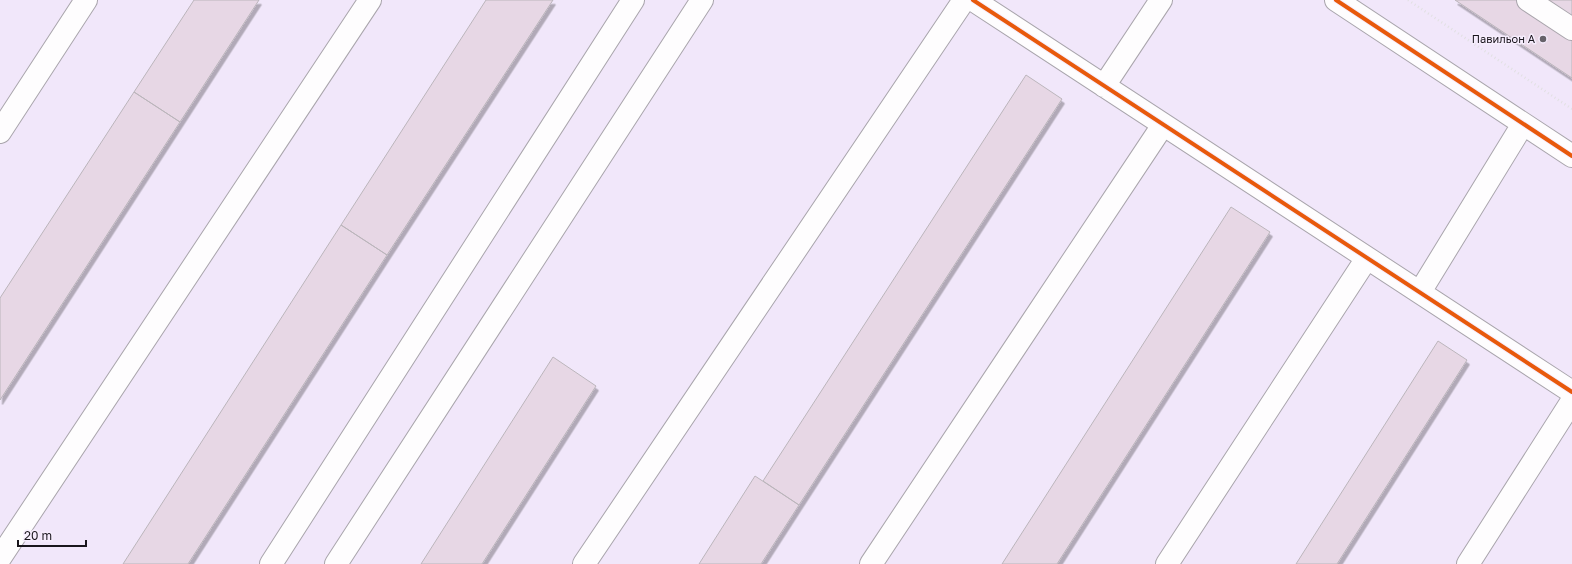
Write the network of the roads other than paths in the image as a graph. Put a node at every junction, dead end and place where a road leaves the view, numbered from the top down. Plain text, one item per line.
1 (86, 0) edge
2 (370, 0) edge
3 (633, 0) edge
4 (702, 0) edge
5 (964, 0) edge
6 (973, 0) edge
7 (1161, 0) edge
8 (1336, 0) edge
9 (1528, 0) edge
10 (1554, 7) edge
11 (1572, 29) edge
12 (1104, 86) junction
13 (1523, 124) junction
14 (1163, 125) junction
15 (0, 132) edge
16 (1572, 156) edge
17 (1367, 258) junction
18 (1420, 292) junction
19 (1572, 392) edge
20 (1572, 401) edge
21 (0, 558) edge
22 (271, 564) edge
23 (336, 564) edge
24 (584, 564) edge
25 (871, 564) edge
26 (1167, 564) edge
27 (1468, 564) edge

1 - 15 street
2 - 21 street
3 - 22 street
4 - 23 street
5 - 24 street
6 - 12 street
7 - 12 street
8 - 13 street
9 - 10 street
10 - 11 street
12 - 14 street
13 - 16 street
13 - 18 street
14 - 17 street
14 - 25 street
17 - 18 street
17 - 26 street
18 - 19 street
20 - 27 street

